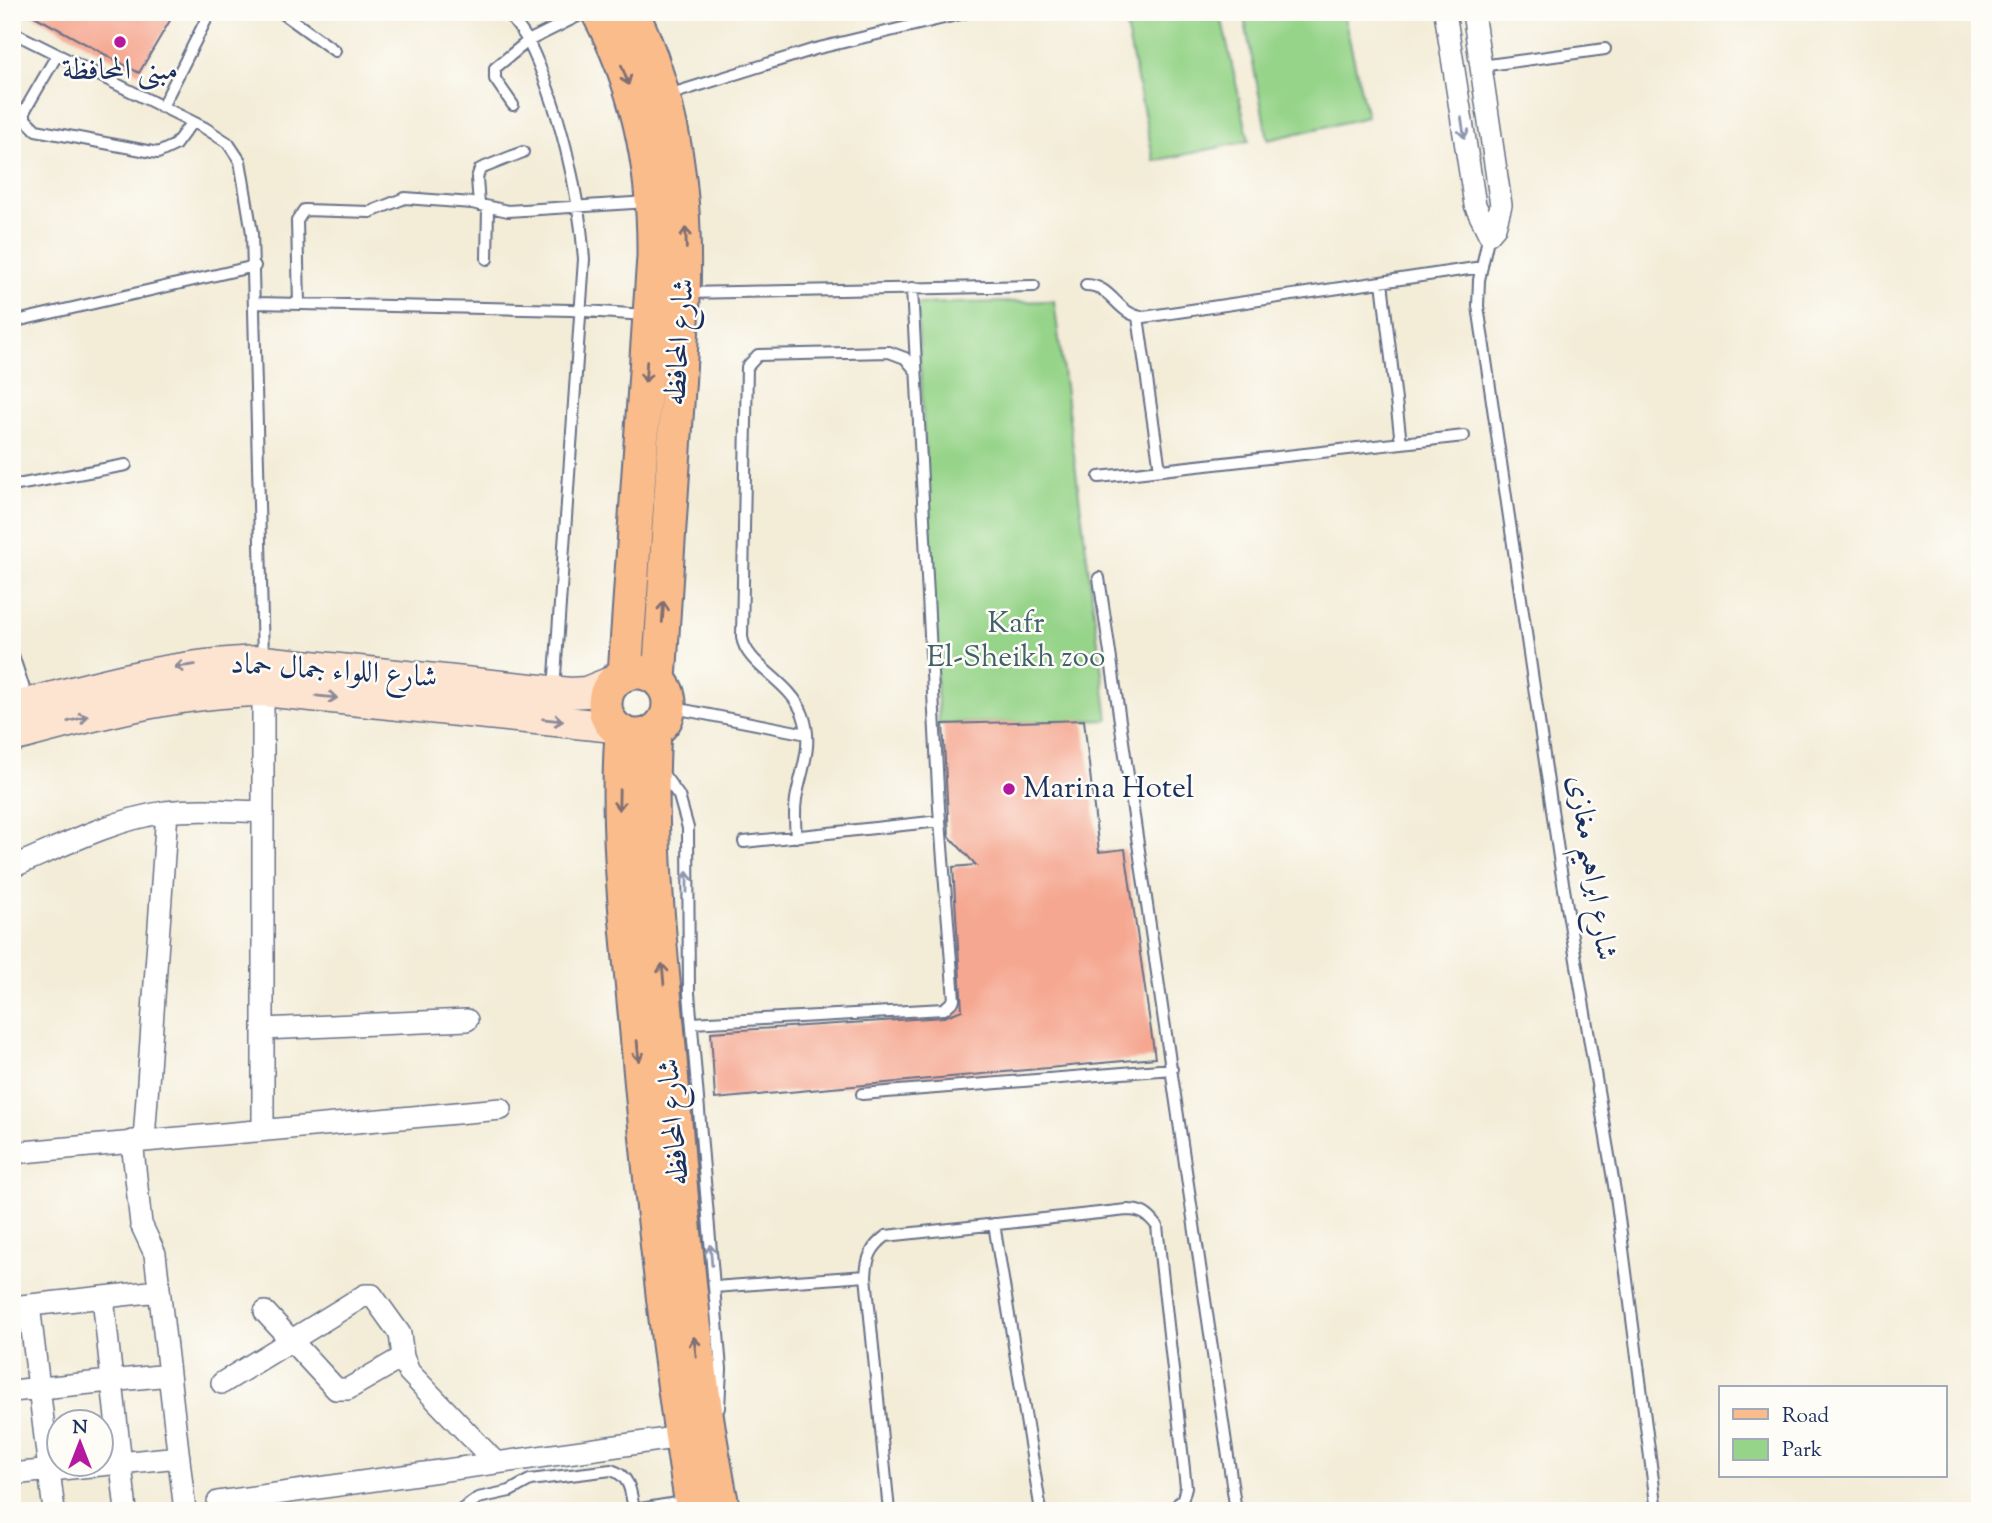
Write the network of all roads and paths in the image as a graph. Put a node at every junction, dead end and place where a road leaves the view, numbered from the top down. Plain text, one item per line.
1 (209, 12) edge
2 (281, 12) edge
3 (507, 12) edge
4 (586, 12) edge
5 (598, 12) edge
6 (632, 12) edge
7 (969, 12) edge
8 (1445, 12) edge
9 (1473, 12) edge
10 (296, 17) edge
11 (12, 32) edge
12 (528, 41) junction
13 (1605, 49) dead end
14 (335, 51) dead end
15 (57, 55) junction
16 (1481, 71) junction
17 (1455, 79) junction
18 (663, 96) junction
19 (513, 105) dead end
20 (162, 107) junction
21 (192, 122) junction
22 (523, 152) dead end
23 (653, 201) junction
24 (484, 206) junction
25 (578, 208) junction
26 (1489, 234) junction
27 (487, 259) dead end
28 (255, 266) junction
29 (1482, 267) junction
30 (1382, 282) junction
31 (1086, 285) dead end
32 (1034, 286) dead end
33 (912, 288) junction
34 (685, 293) junction
35 (256, 303) junction
36 (299, 303) junction
37 (582, 310) junction
38 (650, 315) junction
39 (1138, 317) junction
40 (12, 322) edge
41 (916, 371) junction
42 (1464, 436) dead end
43 (1401, 443) junction
44 (126, 465) dead end
45 (1160, 470) junction
46 (1099, 477) dead end
47 (12, 486) edge
48 (1099, 578) dead end
49 (12, 652) edge
50 (263, 660) junction
51 (621, 677) junction
52 (263, 691) junction
53 (554, 692) junction
54 (471, 698) junction
55 (21, 706) edge
56 (659, 720) junction
57 (618, 729) junction
58 (807, 734) junction
59 (12, 737) edge
60 (167, 812) junction
61 (263, 812) junction
62 (940, 821) junction
63 (796, 837) junction
64 (744, 842) dead end
65 (12, 867) edge
66 (683, 1014) junction
67 (467, 1020) dead end
68 (263, 1028) junction
69 (1172, 1069) junction
70 (862, 1094) dead end
71 (501, 1109) dead end
72 (263, 1129) junction
73 (138, 1140) junction
74 (12, 1153) edge
75 (694, 1203) junction
76 (994, 1224) junction
77 (866, 1276) junction
78 (714, 1287) junction
79 (159, 1291) junction
80 (103, 1297) junction
81 (21, 1306) edge
82 (265, 1312) dead end
83 (291, 1340) junction
84 (403, 1357) junction
85 (169, 1376) junction
86 (112, 1381) junction
87 (222, 1383) dead end
88 (39, 1388) junction
89 (12, 1391) edge
90 (695, 1441) junction
91 (46, 1446) edge
92 (178, 1457) junction
93 (121, 1463) junction
94 (496, 1463) junction
95 (116, 1464) edge
96 (46, 1471) edge
97 (12, 1475) edge
98 (50, 1478) edge
99 (218, 1502) dead end
100 (692, 1506) edge
101 (54, 1511) edge
102 (126, 1511) edge
103 (185, 1511) edge
104 (448, 1511) edge
105 (454, 1511) edge
106 (460, 1511) edge
107 (634, 1511) edge
108 (723, 1511) edge
109 (889, 1511) edge
110 (1041, 1511) edge
111 (1172, 1511) edge
112 (1236, 1511) edge
113 (1657, 1511) edge

1 - 20 lane
2 - 10 lane
3 - 12 lane
4 - 12 lane
5 -> 23 main road, شارع المحافظه
6 - 18 main road, شارع المحافظه
7 - 18 lane
8 - 17 street
9 - 16 street, شارع ابراهيم مغازى
10 - 14 lane
11 - 15 lane
12 - 19 lane
12 - 25 lane
13 - 16 lane
15 - 20 lane
15 - 21 lane
16 - 17 street
16 - 26 street, شارع ابراهيم مغازى
17 -> 26 street
34 -> 18 main road, شارع المحافظه
20 - 21 lane
21 - 28 lane
22 - 24 lane
23 - 25 lane
23 - 38 main road, شارع المحافظه
24 - 25 lane
24 - 27 lane
24 - 36 lane
25 - 37 lane
26 - 29 lane, شارع ابراهيم مغازى
28 - 35 lane
28 - 40 lane
29 - 30 lane
29 - 113 lane, شارع ابراهيم مغازى
30 - 39 lane
30 - 43 lane
31 - 39 lane
32 - 33 lane
33 - 34 lane
33 - 41 lane
56 -> 34 main road, شارع المحافظه
35 - 36 lane
35 - 50 lane
36 - 37 lane
37 - 38 lane
37 - 53 lane
38 -> 51 main road, شارع المحافظه
39 - 45 lane
41 - 58 lane
41 - 62 lane
42 - 43 lane
43 - 45 lane
44 - 47 lane
45 - 46 lane
48 - 69 lane
49 - 55 lane
50 - 54 main road, شارع اللواء جمال حماد
50 -> 55 main road, شارع اللواء جمال حماد
51 - 53 main road, شارع اللواء جمال حماد
51 - 56 main road
51 - 57 main road
52 -> 54 main road, شارع اللواء جمال حماد
59 -> 52 main road, شارع اللواء جمال حماد
52 - 61 street
53 - 54 main road, شارع اللواء جمال حماد
54 -> 57 main road, شارع اللواء جمال حماد
56 - 57 main road
56 - 58 lane
66 -> 56 main road, شارع المحافظه
57 -> 90 main road, شارع المحافظه
58 - 63 lane
60 - 61 street
60 - 65 street
60 - 73 street
61 - 68 street
62 - 63 lane
62 - 66 lane
63 - 64 lane
66 - 75 main road, شارع المحافظه
67 - 68 street
68 - 72 street
69 - 70 lane
69 - 112 lane
71 - 72 street
72 - 73 street
73 - 74 street
73 - 79 street
78 -> 75 lane
90 -> 75 main road, شارع المحافظه
76 - 77 lane
76 - 110 lane
76 - 111 lane
77 - 78 lane
77 - 109 lane
78 - 90 lane
79 - 80 street
79 - 85 street
80 - 81 street
80 - 86 street
81 - 88 street
82 - 83 street
83 - 84 street
83 - 84 street
83 - 87 street
84 - 94 street
85 - 86 street
85 - 92 street
86 - 88 street
86 - 93 street
88 - 89 street
88 - 91 street
90 - 94 street
90 - 100 main road, شارع المحافظه
90 - 108 main road, شارع المحافظه
92 - 93 street
92 - 103 street
93 - 95 street
93 - 102 street
94 - 99 street
96 - 97 street
98 - 101 street
100 - 107 lane
104 - 105 lane
106 - 107 lane

